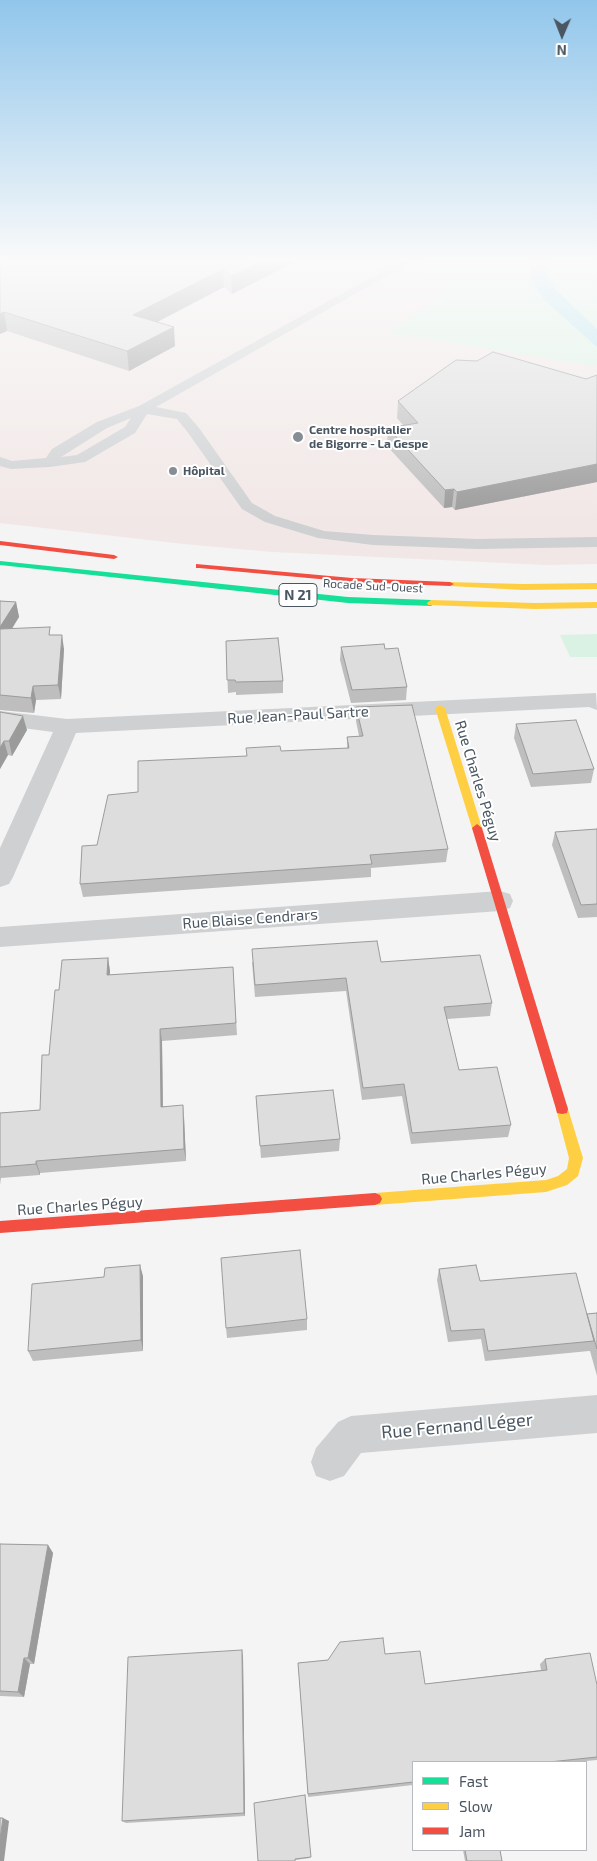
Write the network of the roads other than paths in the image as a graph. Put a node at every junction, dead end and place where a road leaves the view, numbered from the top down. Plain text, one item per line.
1 (252, 348) edge
2 (144, 409) junction
3 (0, 461) edge
4 (50, 462) junction
5 (597, 542) edge
6 (0, 543) edge
7 (125, 558) dead end
8 (0, 563) edge
9 (183, 564) dead end
10 (597, 586) edge
11 (597, 605) edge
12 (596, 702) edge
13 (440, 708) junction
14 (0, 718) edge
15 (67, 726) junction
16 (0, 877) edge
17 (500, 901) junction
18 (0, 937) edge
19 (0, 1227) edge
20 (597, 1414) edge
21 (330, 1462) dead end

1 - 2 lane
2 - 4 lane
2 - 4 lane
2 - 5 lane
3 - 4 lane
6 - 7 main road
8 - 11 main road, Rocade Sud-Ouest / N 21
9 - 10 main road, Rocade Sud-Ouest / N 21
12 - 13 street, Rue Jean-Paul Sartre
13 - 15 street, Rue Jean-Paul Sartre
13 - 17 main road, Rue Charles Péguy
14 - 15 street, Rue Jean-Paul Sartre
15 - 16 street
17 - 18 street, Rue Blaise Cendrars
17 - 19 main road, Rue Charles Péguy
20 - 21 street, Rue Fernand Léger

